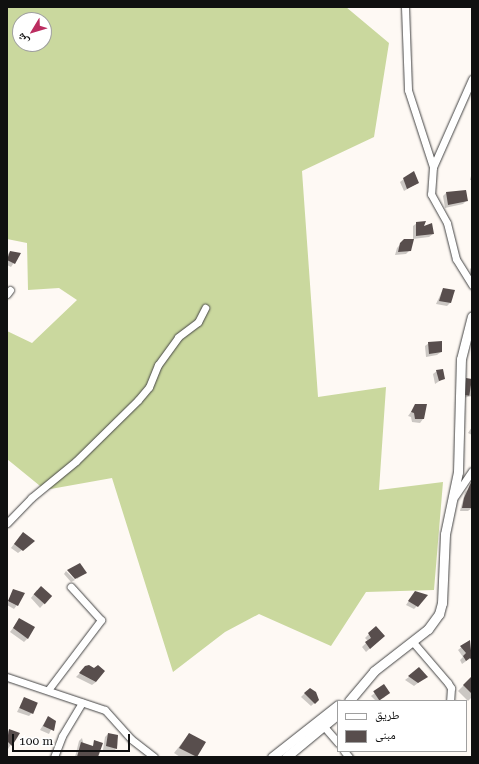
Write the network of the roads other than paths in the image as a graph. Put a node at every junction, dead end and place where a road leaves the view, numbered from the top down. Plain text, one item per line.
1 (405, 7) edge
2 (472, 79) edge
3 (433, 167) junction
4 (472, 285) edge
5 (206, 308) dead end
6 (472, 316) edge
7 (472, 471) edge
8 (455, 496) junction
9 (7, 523) edge
10 (71, 587) dead end
11 (412, 641) junction
12 (7, 677) edge
13 (48, 690) junction
14 (356, 692) junction
15 (344, 700) edge
16 (350, 700) edge
17 (450, 700) edge
18 (82, 703) junction
19 (337, 706) edge
20 (337, 715) edge
21 (322, 724) junction
22 (337, 742) edge
23 (54, 757) edge
24 (154, 757) edge
25 (272, 757) edge
26 (286, 757) edge

1 - 3 street
2 - 3 street
3 - 4 street
5 - 9 street
6 - 8 street
7 - 8 street
8 - 11 street
10 - 13 street
11 - 14 street
11 - 17 street
12 - 13 street
13 - 18 street
14 - 15 street
14 - 16 street
18 - 23 street
18 - 24 street
19 - 21 street
20 - 21 street
21 - 22 street
21 - 25 street
21 - 26 street

